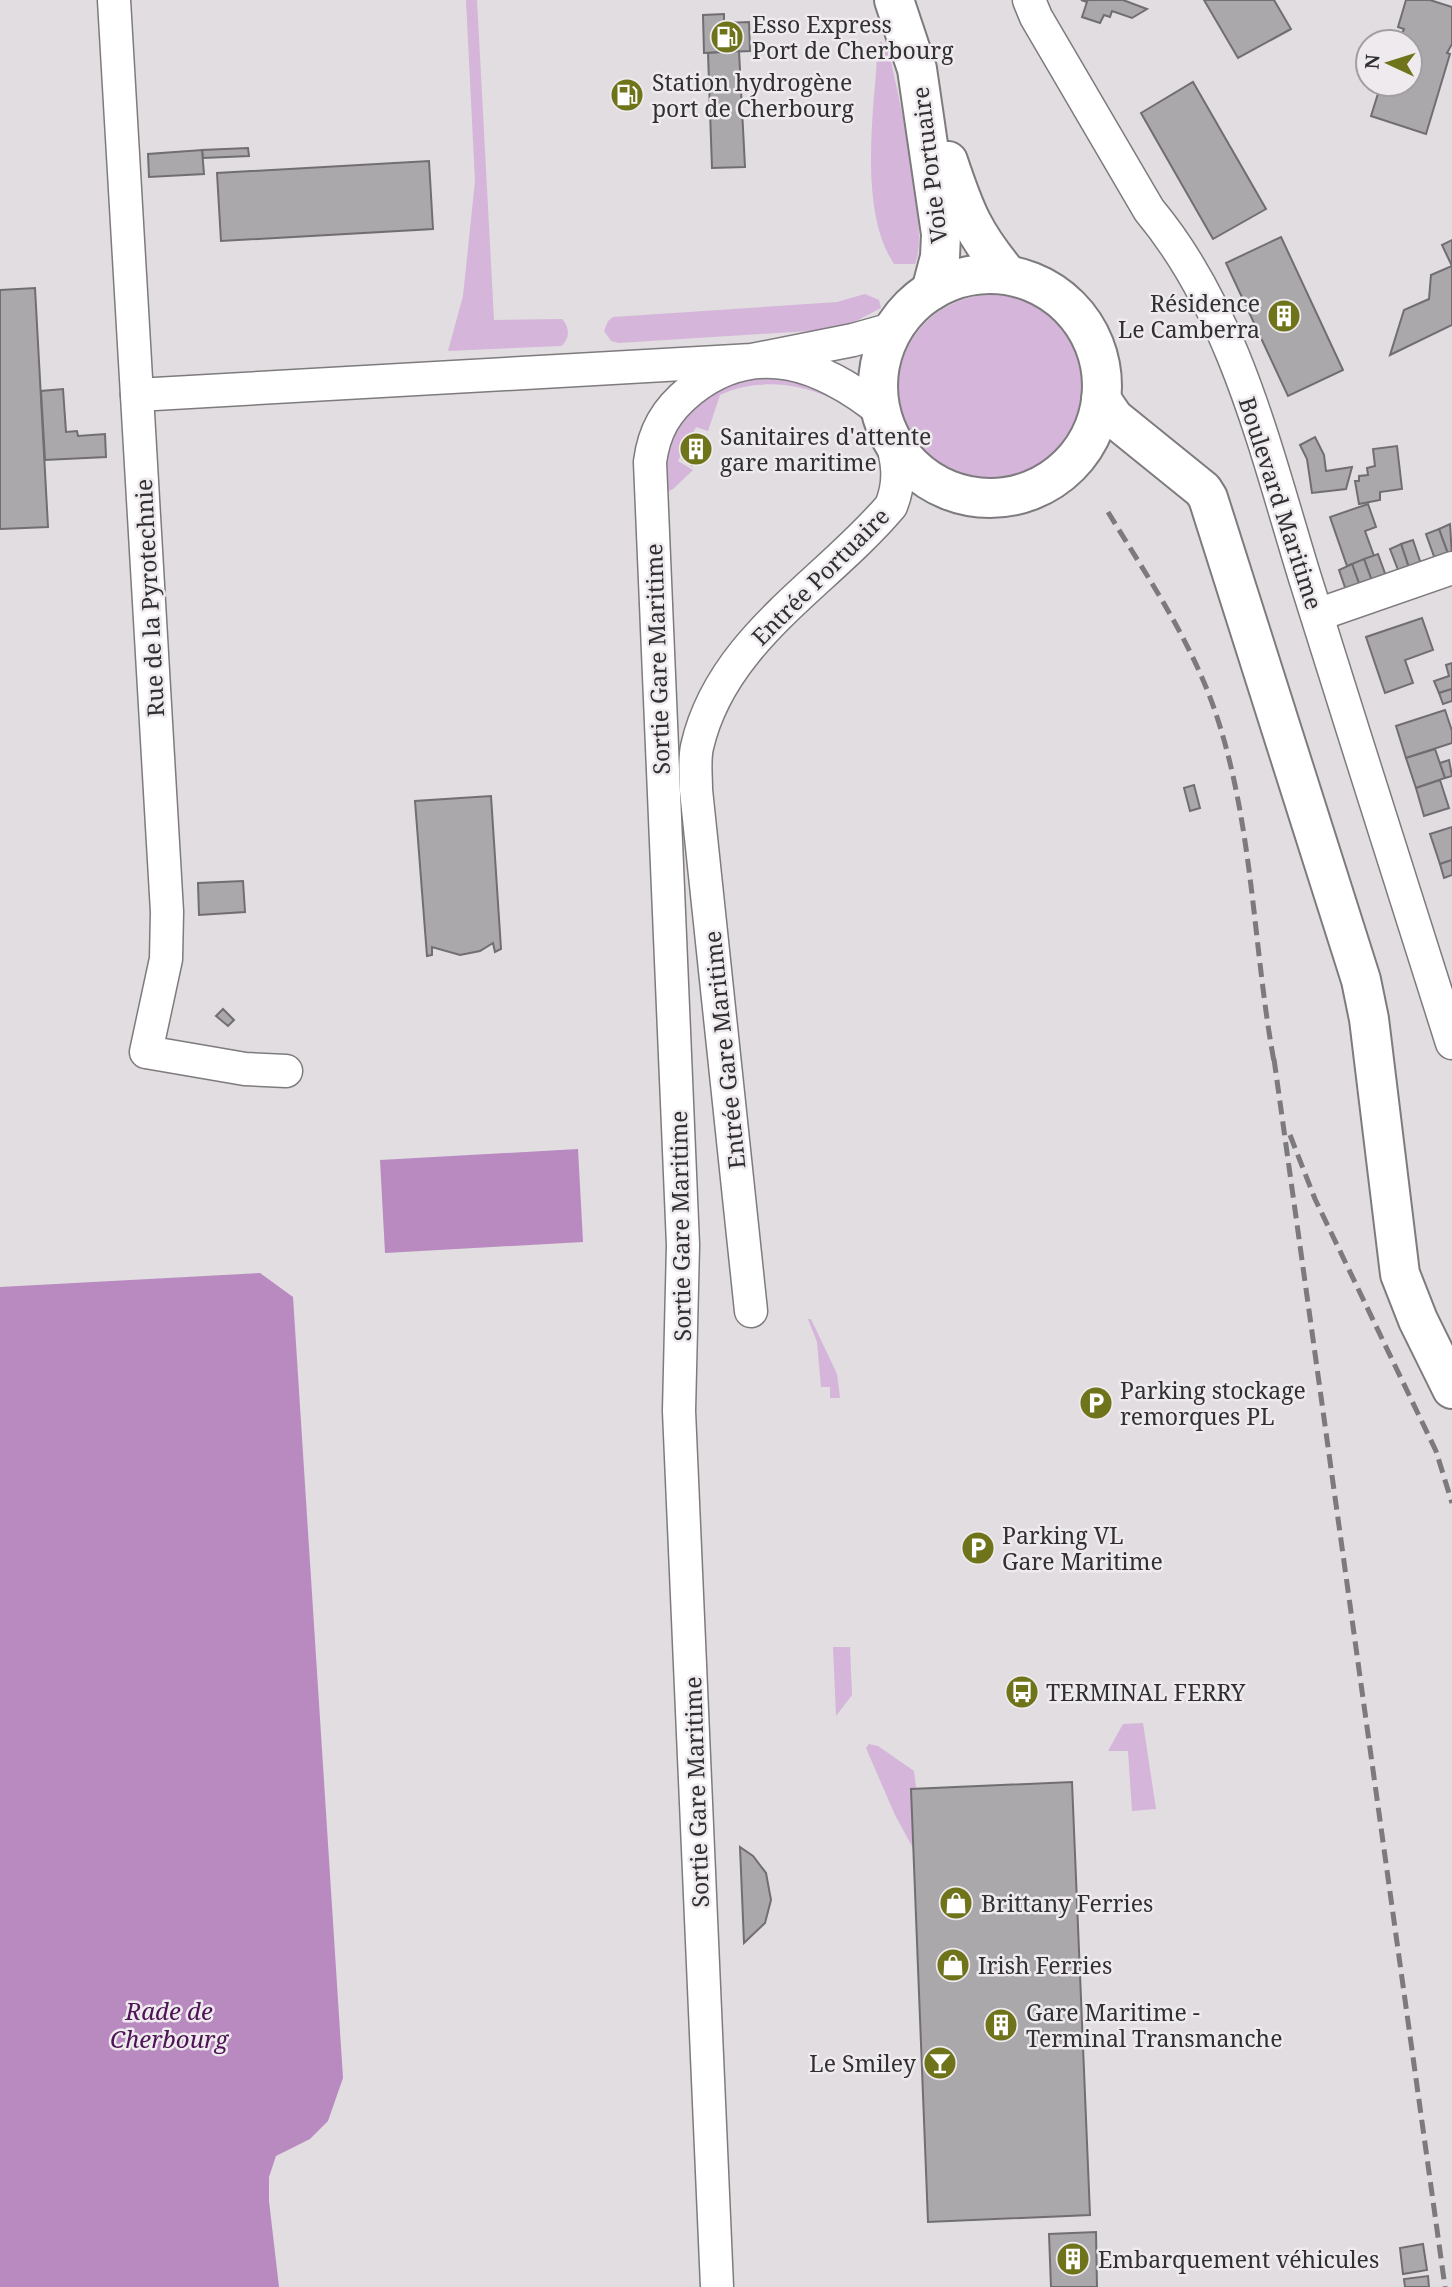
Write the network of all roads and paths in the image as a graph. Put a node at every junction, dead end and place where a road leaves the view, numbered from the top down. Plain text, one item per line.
1 (114, 0) edge
2 (894, 0) edge
3 (1029, 0) edge
4 (917, 69) junction
5 (1008, 275) junction
6 (931, 291) junction
7 (900, 321) junction
8 (752, 360) junction
9 (137, 395) junction
10 (1101, 399) junction
11 (886, 424) junction
12 (1079, 452) junction
13 (1181, 473) junction
14 (1452, 568) edge
15 (1317, 615) junction
16 (696, 790) joint
17 (1443, 985) edge
18 (1452, 1043) edge
19 (286, 1071) dead end
20 (751, 1311) dead end
21 (1452, 1390) edge
22 (717, 2287) edge

1 - 9 street, Rue de la Pyrotechnie
2 - 4 main road, Voie Portuaire
3 - 15 street, Boulevard Maritime
4 - 5 main road
4 - 6 main road, Voie Portuaire
5 - 6 main road
5 - 10 main road
6 - 7 main road
7 - 8 street
7 - 11 main road
8 - 9 street
8 - 11 street
8 - 22 street, Sortie Gare Maritime
9 - 19 street, Rue de la Pyrotechnie
10 - 12 main road
10 - 13 main road
11 - 12 main road
11 - 16 street, Entrée Portuaire
12 - 13 main road
13 - 21 main road
14 - 15 street
15 - 17 street, Boulevard Maritime
16 - 20 street, Entrée Gare Maritime
17 - 18 street, Boulevard Maritime

